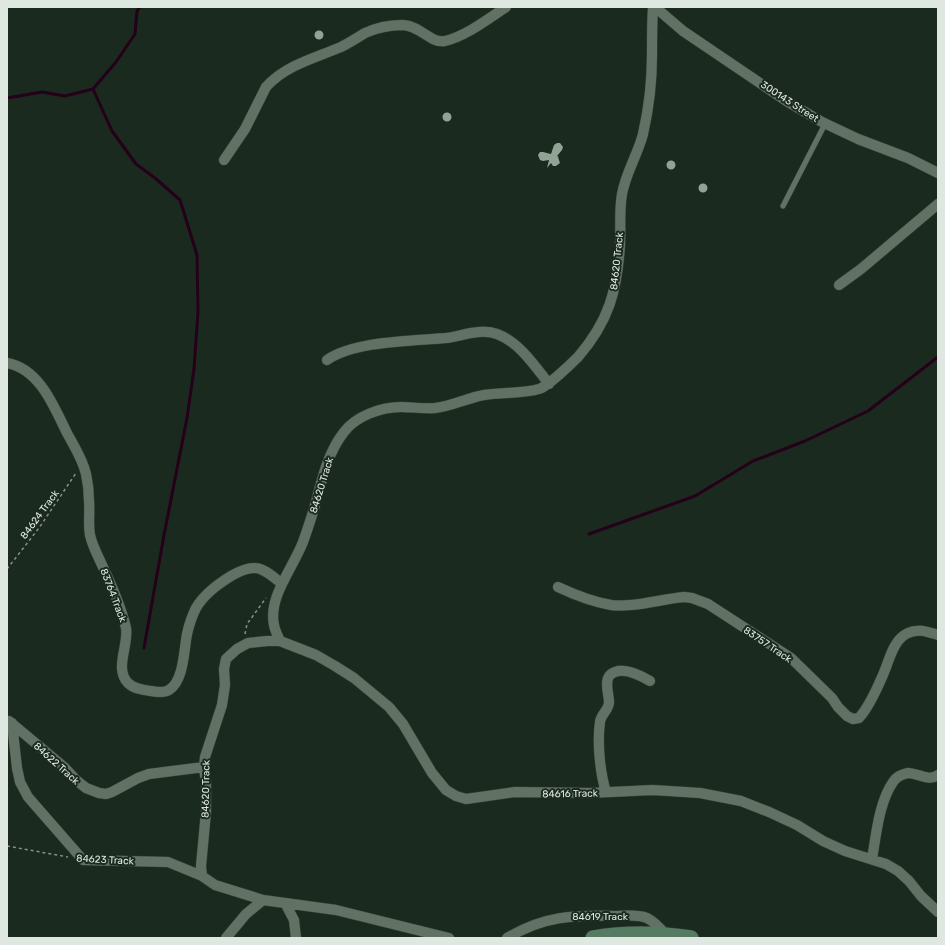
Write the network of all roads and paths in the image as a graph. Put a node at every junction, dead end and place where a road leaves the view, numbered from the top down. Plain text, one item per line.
1 (506, 7) edge
2 (654, 7) edge
3 (825, 124) junction
4 (224, 160) dead end
5 (938, 173) edge
6 (938, 204) edge
7 (783, 206) dead end
8 (838, 285) dead end
9 (327, 360) dead end
10 (7, 362) edge
11 (549, 384) junction
12 (86, 473) junction
13 (7, 569) edge
14 (282, 584) junction
15 (558, 587) dead end
16 (267, 597) dead end
17 (938, 636) edge
18 (280, 641) junction
19 (237, 649) junction
20 (650, 681) dead end
21 (9, 721) edge
22 (204, 767) junction
23 (938, 776) edge
24 (606, 792) junction
25 (7, 846) edge
26 (872, 859) junction
27 (83, 860) junction
28 (202, 876) junction
29 (263, 900) junction
30 (284, 903) junction
31 (938, 912) edge
32 (666, 934) junction
33 (226, 938) edge
34 (296, 938) edge
35 (449, 938) edge
36 (507, 938) edge
37 (593, 938) edge
38 (691, 938) edge

1 - 4 street
2 - 3 street, 300143 Street
2 - 11 street, 84620 Track
3 - 5 street, 300143 Street
3 - 7 lane
6 - 8 street
9 - 11 street
10 - 12 street, 83764 Track
11 - 14 street, 84620 Track
12 - 13 path, 84624 Track
12 - 14 street, 83764 Track
14 - 18 street
15 - 17 street, 83757 Track
16 - 19 path
18 - 19 street, 84616 Track
18 - 24 street, 84616 Track
19 - 22 street, 84620 Track
20 - 24 street
21 - 22 street, 84622 Track
21 - 27 street
22 - 28 street, 84620 Track
23 - 26 street
24 - 26 street, 84616 Track
25 - 27 path, 84623 Track
26 - 31 street, 84616 Track
27 - 28 street, 84623 Track
28 - 29 street
29 - 30 street
29 - 33 street
30 - 34 street
30 - 35 street
32 - 36 street, 84619 Track
32 - 37 street
32 - 38 street

